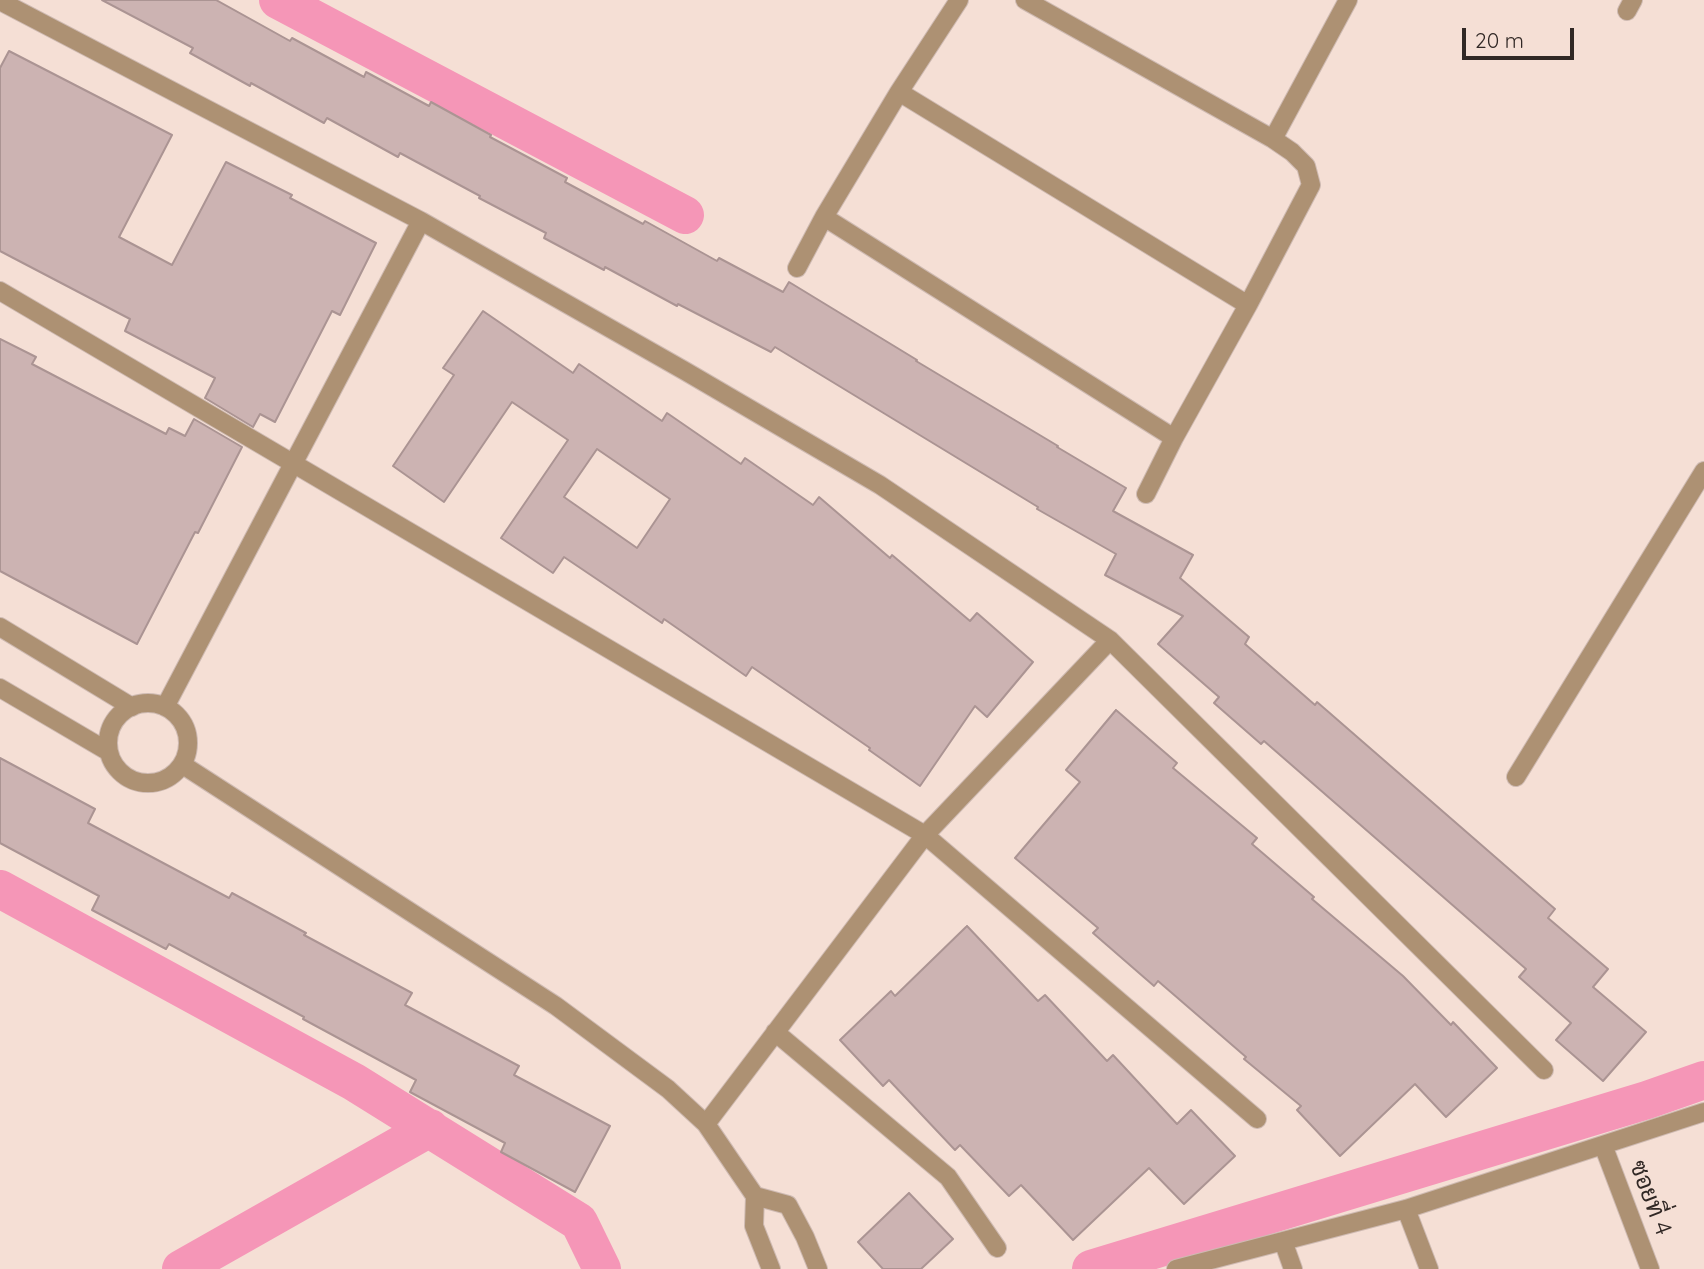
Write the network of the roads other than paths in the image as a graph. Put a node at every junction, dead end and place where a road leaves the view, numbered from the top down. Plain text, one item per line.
1 (959, 0) edge
2 (1025, 0) edge
3 (1348, 0) edge
4 (0, 1) edge
5 (899, 92) junction
6 (1273, 139) junction
7 (824, 217) junction
8 (421, 221) junction
9 (797, 268) dead end
10 (0, 291) edge
11 (1248, 305) junction
12 (1174, 438) junction
13 (293, 464) junction
14 (1704, 471) edge
15 (1146, 494) dead end
16 (0, 627) edge
17 (1110, 640) junction
18 (0, 688) edge
19 (131, 707) junction
20 (165, 707) junction
21 (109, 752) junction
22 (183, 765) junction
23 (1516, 777) dead end
24 (925, 835) junction
25 (775, 1032) junction
26 (1545, 1070) dead end
27 (1704, 1112) edge
28 (1256, 1119) dead end
29 (706, 1124) junction
30 (1603, 1145) junction
31 (755, 1196) junction
32 (1406, 1209) junction
33 (1283, 1241) junction
34 (997, 1248) dead end
35 (771, 1269) edge
36 (818, 1269) edge
37 (1177, 1269) edge
38 (1293, 1269) edge
39 (1429, 1269) edge
40 (1650, 1269) edge

1 - 5 street
2 - 6 street
3 - 6 street
4 - 8 street
5 - 7 street
5 - 11 street
6 - 11 street
7 - 9 street
7 - 12 street
8 - 13 street
8 - 17 street
10 - 13 street
11 - 12 street
12 - 15 street
13 - 20 street
13 - 24 street
14 - 23 street
16 - 19 street
17 - 24 street
17 - 26 street
18 - 21 street
19 - 20 street
19 - 21 street
20 - 22 street
21 - 22 street
22 - 29 street
24 - 25 street
24 - 28 street
25 - 29 street
25 - 34 street
27 - 30 street
29 - 31 street
30 - 32 street
30 - 40 street, ซอยที่ 4
31 - 35 street
31 - 36 street
32 - 33 street
32 - 39 street
33 - 37 street
33 - 38 street

